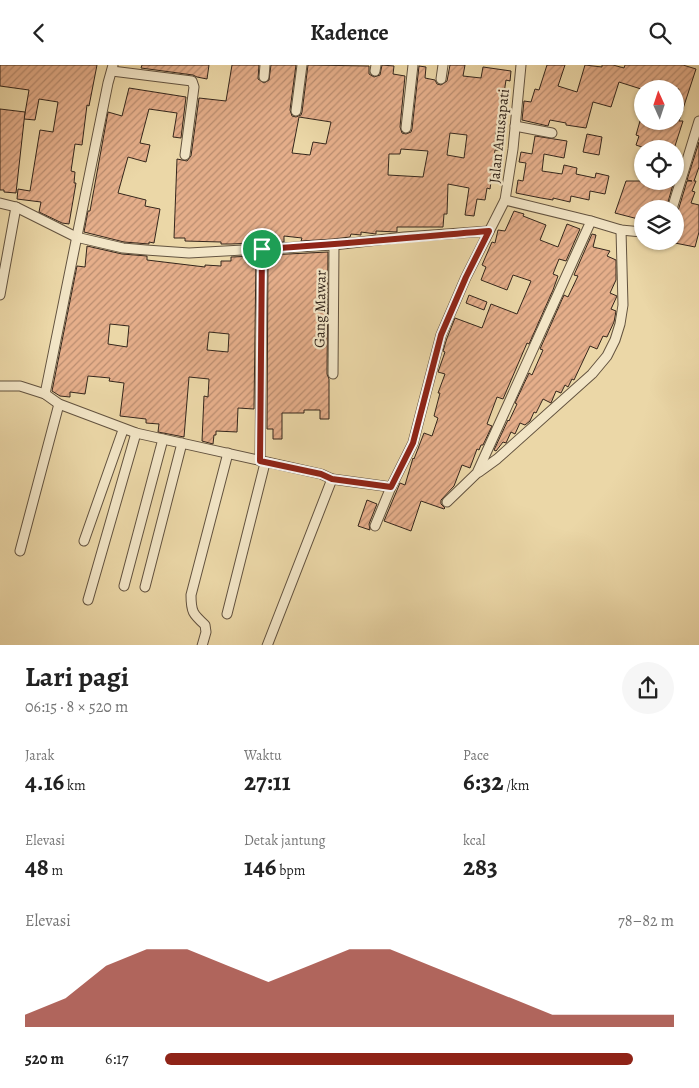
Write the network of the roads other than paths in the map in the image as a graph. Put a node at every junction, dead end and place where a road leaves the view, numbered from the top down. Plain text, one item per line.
1 (266, 65) edge
2 (302, 65) edge
3 (414, 65) edge
4 (443, 65) edge
5 (521, 65) edge
6 (112, 68) edge
7 (264, 77) dead end
8 (441, 79) dead end
9 (296, 111) dead end
10 (699, 121) edge
11 (514, 126) junction
12 (406, 128) dead end
13 (552, 133) dead end
14 (185, 155) dead end
15 (505, 200) junction
16 (675, 200) edge
17 (0, 203) edge
18 (16, 207) junction
19 (591, 221) junction
20 (621, 230) junction
21 (489, 231) junction
22 (634, 231) edge
23 (76, 237) junction
24 (334, 245) junction
25 (262, 249) junction
26 (0, 295) edge
27 (333, 374) dead end
28 (0, 386) edge
29 (44, 394) junction
30 (59, 404) junction
31 (123, 430) junction
32 (136, 433) junction
33 (163, 439) junction
34 (182, 443) junction
35 (228, 453) junction
36 (263, 462) junction
37 (477, 473) junction
38 (332, 479) junction
39 (391, 487) junction
40 (448, 502) dead end
41 (375, 527) dead end
42 (84, 541) dead end
43 (20, 551) dead end
44 (124, 586) dead end
45 (145, 587) dead end
46 (88, 600) dead end
47 (227, 614) dead end
48 (202, 645) edge
49 (267, 645) edge

1 - 7 street
2 - 9 street
3 - 12 street
4 - 8 street
5 - 11 street, Jalan Anusapati
6 - 14 street
6 - 23 street
10 - 16 street
11 - 13 street
11 - 15 street, Jalan Anusapati
15 - 19 street
15 - 21 street, Jalan Anusapati
17 - 18 street
18 - 23 street
18 - 26 street
19 - 20 street
19 - 37 street
20 - 22 street
20 - 37 street
21 - 24 street
21 - 39 street, Jalan Anusapati
23 - 25 street
23 - 29 street
24 - 25 street
24 - 27 street, Gang Mawar
25 - 36 street
28 - 29 street
29 - 30 street
30 - 31 street
30 - 43 street
31 - 32 street
31 - 42 street
32 - 33 street
32 - 46 street
33 - 34 street
33 - 44 street
34 - 35 street
34 - 45 street
35 - 36 street
35 - 48 street
36 - 38 street
36 - 47 street
37 - 40 street
38 - 39 street
38 - 49 street
39 - 41 street, Jalan Anusapati

